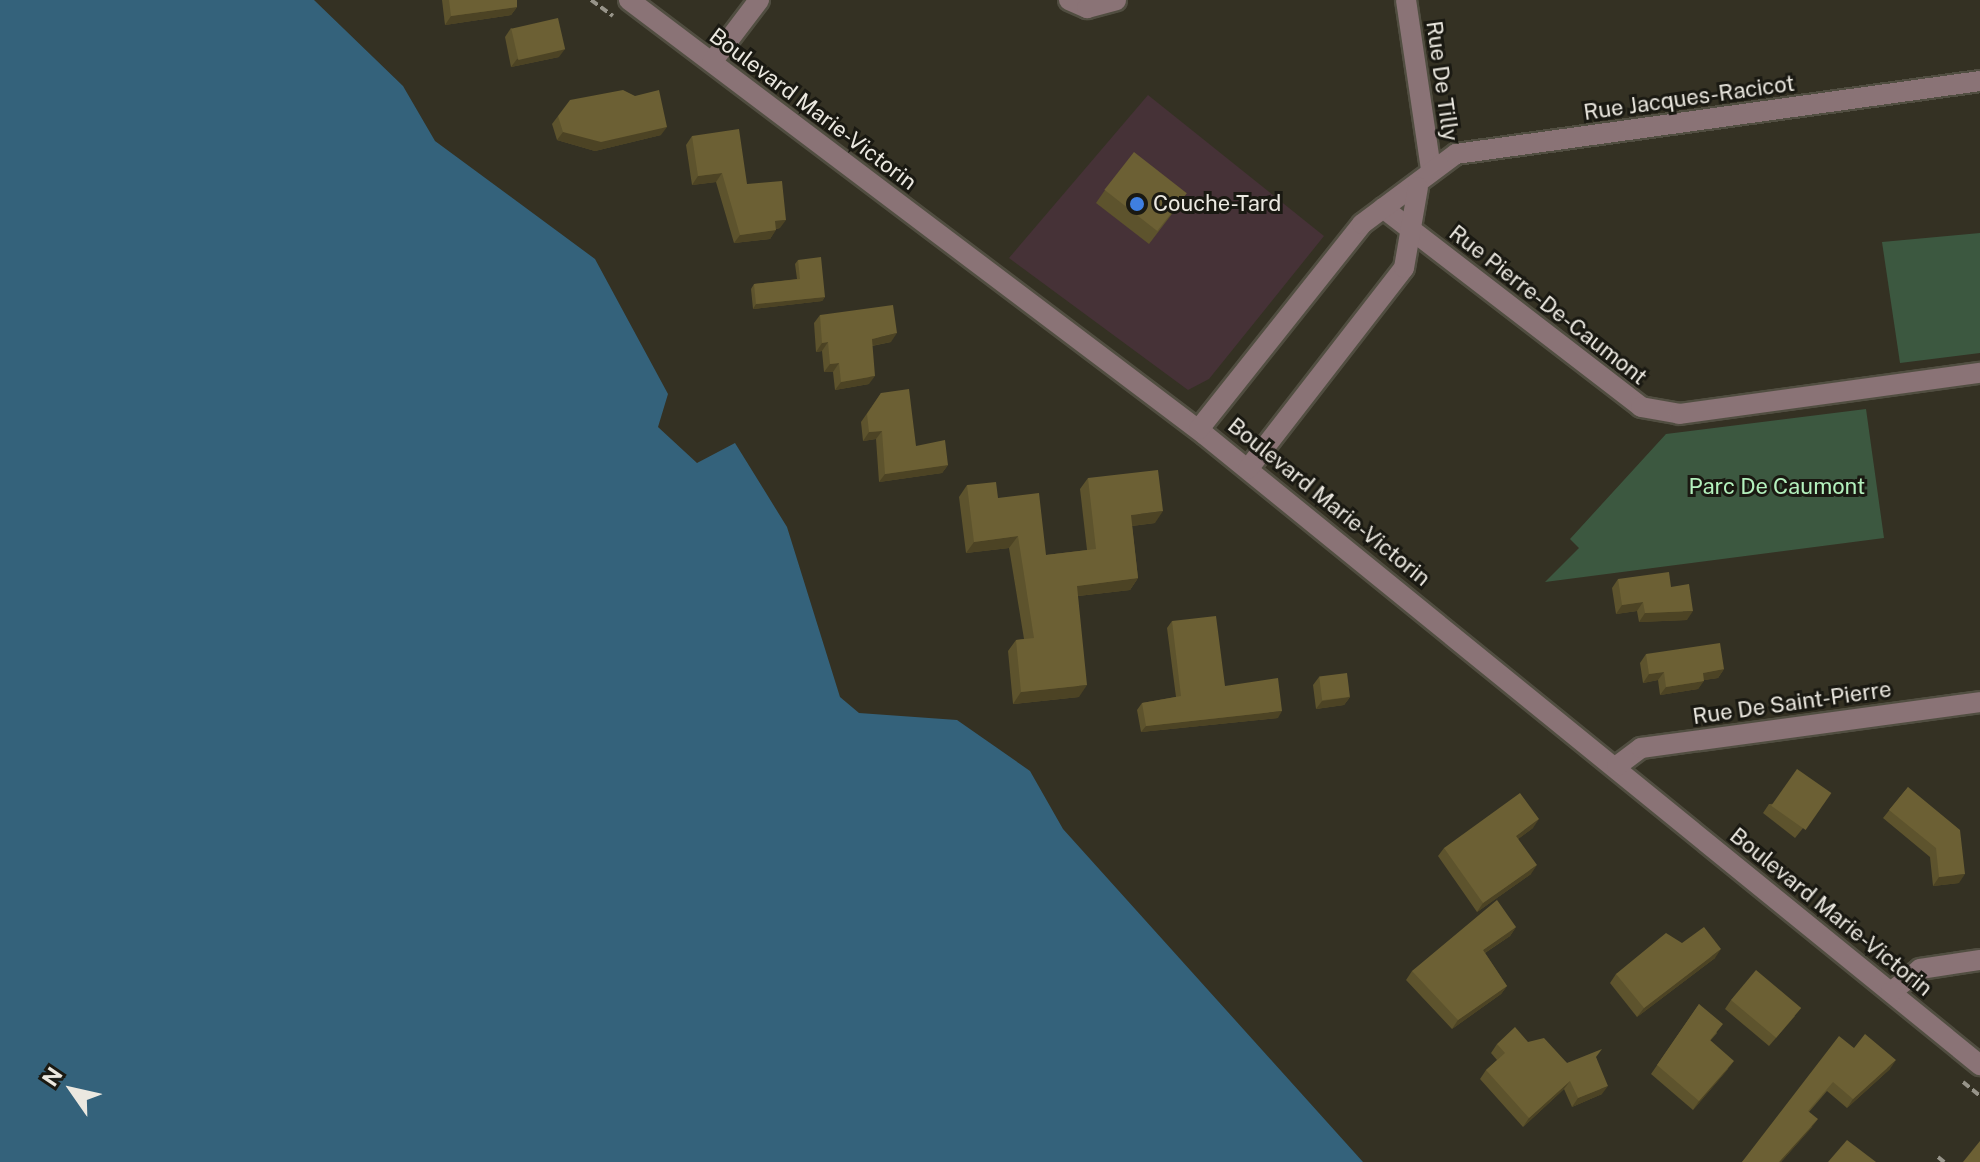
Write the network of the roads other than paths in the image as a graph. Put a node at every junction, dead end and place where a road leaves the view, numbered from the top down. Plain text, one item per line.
1 (629, 0) edge
2 (759, 0) edge
3 (1069, 0) edge
4 (1116, 0) edge
5 (1406, 0) edge
6 (712, 62) junction
7 (1980, 81) edge
8 (1431, 169) junction
9 (1418, 187) junction
10 (1383, 208) junction
11 (1414, 232) junction
12 (1980, 373) edge
13 (1199, 429) junction
14 (1248, 469) junction
15 (1980, 702) edge
16 (1617, 766) junction
17 (1980, 960) edge
18 (1891, 992) junction
19 (1980, 1065) edge

1 - 6 street, Boulevard Marie-Victorin
2 - 6 street
3 - 4 street
5 - 8 street, Rue De Tilly
6 - 13 street, Boulevard Marie-Victorin
7 - 8 street, Rue Jacques-Racicot
8 - 9 street, Rue Jacques-Racicot
9 - 10 street, Rue Jacques-Racicot
9 - 11 street
10 - 11 street, Rue Pierre-De-Caumont
10 - 13 street, Rue Jacques-Racicot
11 - 12 street, Rue Pierre-De-Caumont
11 - 14 street
13 - 14 street, Boulevard Marie-Victorin
14 - 16 street, Boulevard Marie-Victorin
15 - 16 street, Rue De Saint-Pierre
16 - 18 street, Boulevard Marie-Victorin
17 - 18 street
18 - 19 street, Boulevard Marie-Victorin

